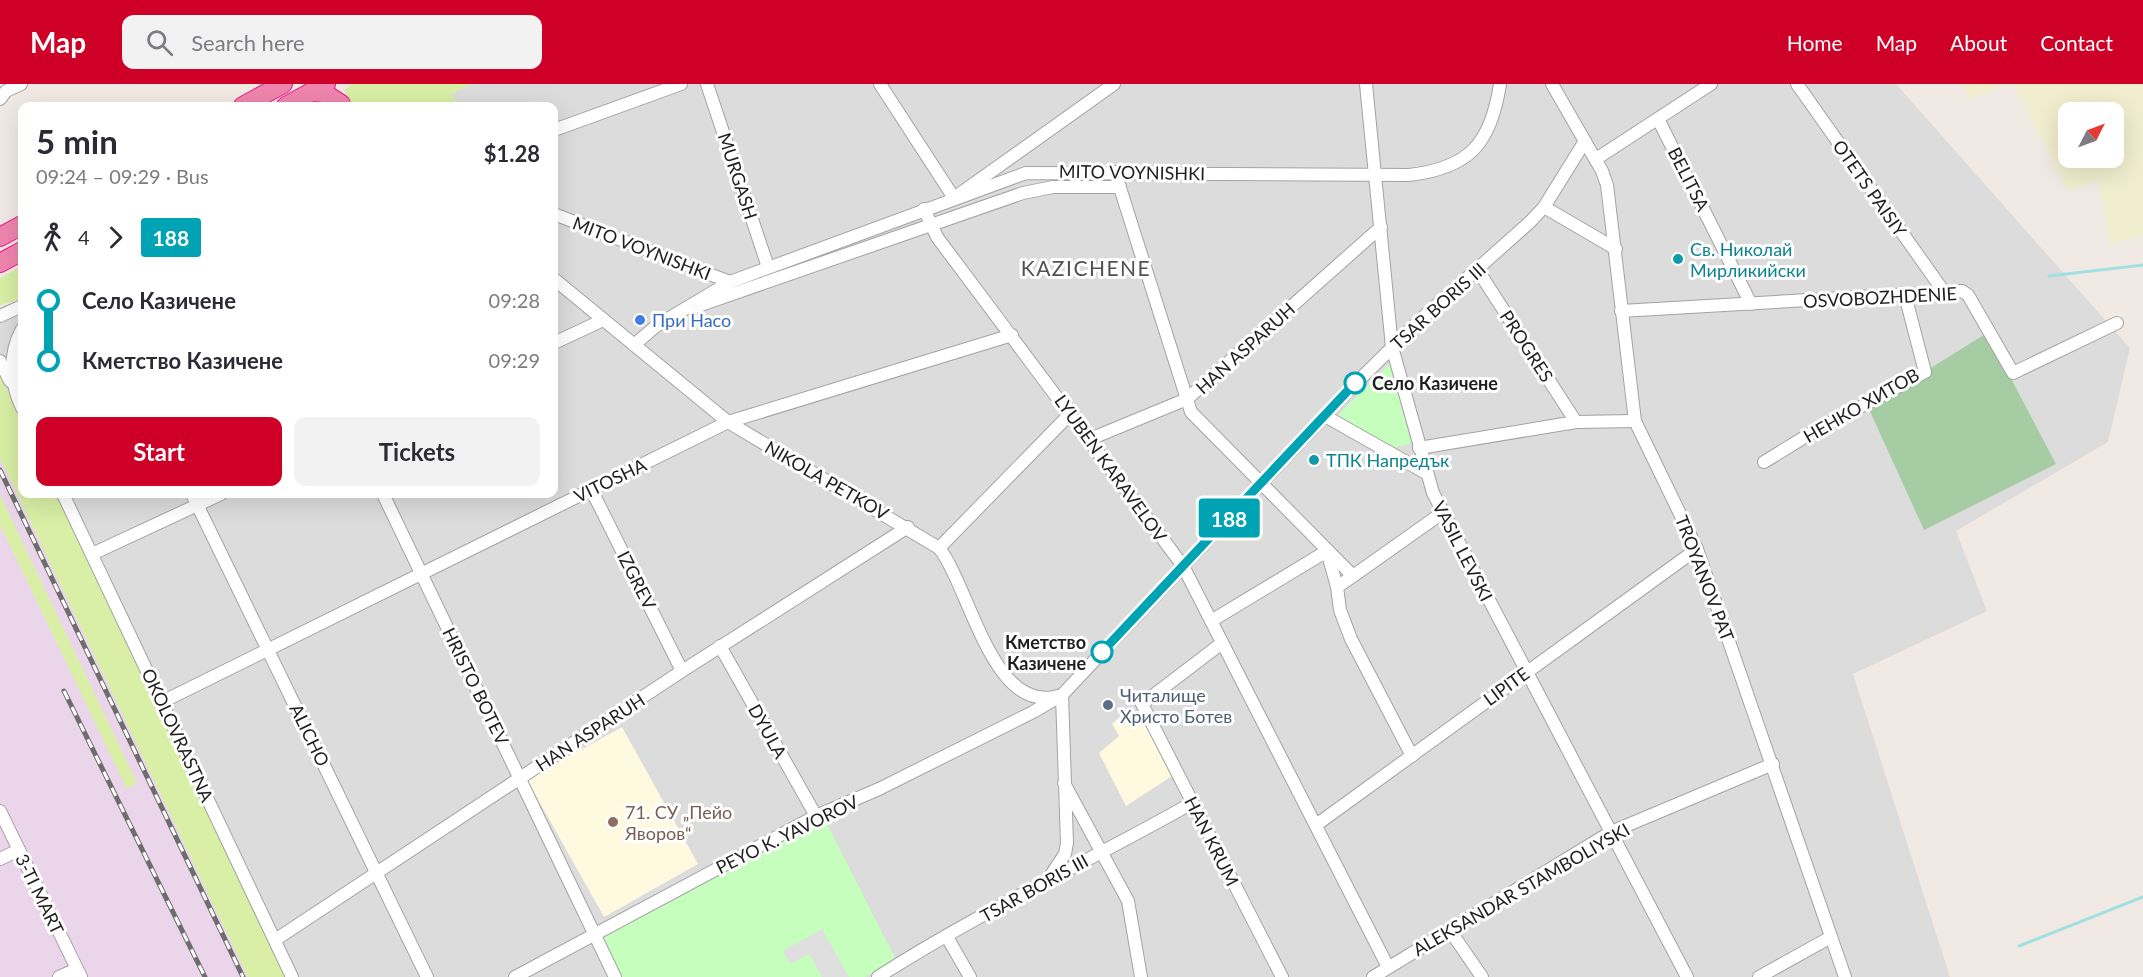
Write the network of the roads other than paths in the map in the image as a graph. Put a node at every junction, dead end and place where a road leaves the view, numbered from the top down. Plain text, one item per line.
1 (21, 84) edge
2 (283, 84) edge
3 (340, 84) edge
4 (681, 84) edge
5 (707, 84) edge
6 (880, 84) edge
7 (1114, 84) edge
8 (1366, 84) edge
9 (1500, 84) edge
10 (1552, 84) edge
11 (1711, 84) edge
12 (1797, 84) edge
13 (320, 88) edge
14 (0, 99) edge
15 (250, 102) edge
16 (294, 102) edge
17 (338, 102) edge
18 (343, 102) edge
19 (1658, 119) junction
20 (558, 129) edge
21 (1585, 141) junction
22 (1596, 159) junction
23 (1115, 172) junction
24 (1376, 175) junction
25 (1120, 187) junction
26 (954, 198) junction
27 (1544, 207) junction
28 (924, 209) junction
29 (558, 216) edge
30 (931, 226) junction
31 (18, 227) edge
32 (1381, 227) junction
33 (0, 237) edge
34 (1616, 249) junction
35 (18, 253) edge
36 (0, 263) edge
37 (768, 267) junction
38 (1477, 269) junction
39 (558, 282) edge
40 (730, 282) junction
41 (1944, 292) junction
42 (1905, 295) junction
43 (1751, 304) junction
44 (18, 308) edge
45 (1621, 311) junction
46 (676, 313) junction
47 (0, 316) edge
48 (603, 320) junction
49 (2116, 322) dead end
50 (1012, 335) junction
51 (558, 341) edge
52 (18, 342) edge
53 (634, 345) junction
54 (1392, 346) junction
55 (0, 361) edge
56 (14, 390) junction
57 (18, 399) edge
58 (1187, 399) junction
59 (1071, 413) junction
60 (1325, 416) junction
61 (728, 422) junction
62 (1576, 422) junction
63 (1635, 422) junction
64 (1090, 439) junction
65 (1419, 448) junction
66 (1764, 462) dead end
67 (1426, 473) junction
68 (1262, 483) junction
69 (591, 489) junction
70 (65, 498) edge
71 (385, 498) edge
72 (194, 499) edge
73 (1442, 513) junction
74 (908, 527) junction
75 (939, 548) junction
76 (1697, 549) junction
77 (1327, 550) junction
78 (92, 554) junction
79 (1183, 566) junction
80 (422, 573) junction
81 (1353, 576) junction
82 (1337, 587) junction
83 (1211, 621) junction
84 (1222, 643) junction
85 (720, 646) junction
86 (268, 648) junction
87 (682, 670) junction
88 (1526, 671) junction
89 (1062, 694) junction
90 (162, 702) junction
91 (1412, 756) junction
92 (1773, 764) junction
93 (520, 778) junction
94 (1064, 783) junction
95 (1192, 802) junction
96 (0, 811) edge
97 (816, 816) junction
98 (1316, 825) junction
99 (1611, 832) junction
100 (19, 850) junction
101 (1103, 852) junction
102 (0, 859) edge
103 (376, 873) junction
104 (1046, 880) junction
105 (1449, 929) junction
106 (594, 934) junction
107 (947, 937) junction
108 (1832, 937) junction
109 (275, 940) junction
110 (1388, 967) junction
111 (79, 973) edge
112 (59, 977) edge
113 (292, 977) edge
114 (427, 977) edge
115 (514, 977) edge
116 (615, 977) edge
117 (878, 977) edge
118 (970, 977) edge
119 (1141, 977) edge
120 (1282, 977) edge
121 (1373, 977) edge
122 (1482, 977) edge
123 (1687, 977) edge
124 (1759, 977) edge
125 (1845, 977) edge

1 - 14 street
2 - 15 highway
3 - 18 highway
4 - 20 street
5 - 37 street, MURGASH
6 - 26 street
7 - 26 street
8 - 24 street, VASIL LEVSKI
9 - 24 street, MITO VOYNISHKI
10 - 21 street
11 - 19 street
12 - 41 street, OTETS PAISIY
13 - 16 highway
13 - 17 highway
19 - 22 street
19 - 43 street, BELITSA
21 - 22 street, TROYANOV PAT
21 - 27 street, TSAR BORIS III
22 - 34 street, TROYANOV PAT
23 - 24 street, MITO VOYNISHKI
23 - 25 street
23 - 26 street, MITO VOYNISHKI
24 - 32 street, VASIL LEVSKI
25 - 30 street, MITO VOYNISHKI
25 - 58 street
26 - 28 street, MITO VOYNISHKI
27 - 34 street
27 - 38 street, TSAR BORIS III
28 - 30 street, LYUBEN KARAVELOV
28 - 37 street, MITO VOYNISHKI
29 - 40 street, MITO VOYNISHKI
30 - 46 street, MITO VOYNISHKI
30 - 50 street, LYUBEN KARAVELOV
31 - 33 highway
32 - 54 street, VASIL LEVSKI
32 - 58 street, HAN ASPARUH
34 - 45 street, TROYANOV PAT
35 - 36 highway
37 - 40 street, MITO VOYNISHKI
38 - 54 street, TSAR BORIS III
38 - 62 street, PROGRES
39 - 48 street, NIKOLA PETKOV
40 - 46 street, MITO VOYNISHKI
41 - 42 street, OSVOBOZHDENIE
41 - 49 street, OSVOBOZHDENIE
42 - 43 street, OSVOBOZHDENIE
42 - 66 street, НЕНКО ХИТОВ
43 - 45 street, OSVOBOZHDENIE
44 - 47 street
45 - 63 street, TROYANOV PAT
46 - 53 street, MITO VOYNISHKI
48 - 51 street
48 - 53 street, NIKOLA PETKOV
50 - 59 street, LYUBEN KARAVELOV
50 - 61 street, VITOSHA
52 - 56 street
53 - 61 street, NIKOLA PETKOV
54 - 60 street, TSAR BORIS III
54 - 65 street, VASIL LEVSKI
55 - 56 street
56 - 57 street
58 - 64 street, HAN ASPARUH
58 - 68 street
59 - 64 street, LYUBEN KARAVELOV
59 - 75 street
60 - 67 street
60 - 68 street, TSAR BORIS III
61 - 69 street, VITOSHA
61 - 74 street, NIKOLA PETKOV
62 - 63 street
62 - 65 street
63 - 76 street, TROYANOV PAT
64 - 79 street, LYUBEN KARAVELOV
65 - 67 street, VASIL LEVSKI
67 - 73 street, VASIL LEVSKI
68 - 77 street
68 - 79 street, TSAR BORIS III
69 - 80 street, VITOSHA
69 - 87 street, IZGREV
70 - 78 street, OKOLOVRASTNA
71 - 80 street, HRISTO BOTEV
72 - 78 street
72 - 86 street, ALICHO
73 - 81 street
73 - 88 street, VASIL LEVSKI
74 - 75 street, NIKOLA PETKOV
74 - 85 street, HAN ASPARUH
75 - 89 street, NIKOLA PETKOV
76 - 88 street, LIPITE
76 - 92 street, TROYANOV PAT
77 - 81 street
77 - 82 street
77 - 83 street
78 - 90 street, OKOLOVRASTNA
79 - 83 street, LYUBEN KARAVELOV
79 - 89 street, TSAR BORIS III
80 - 86 street, VITOSHA
80 - 93 street, HRISTO BOTEV
81 - 82 street
82 - 91 street
83 - 84 street, LYUBEN KARAVELOV
84 - 95 street, HAN KRUM
84 - 98 street, LYUBEN KARAVELOV
85 - 87 street, HAN ASPARUH
85 - 97 street, DYULA
86 - 90 street, VITOSHA
86 - 103 street, ALICHO
87 - 93 street, HAN ASPARUH
88 - 91 street, LIPITE
88 - 99 street, VASIL LEVSKI
89 - 94 street
89 - 97 street, PEYO K. YAVOROV
90 - 109 street, OKOLOVRASTNA
91 - 98 street, LIPITE
92 - 99 street, ALEKSANDAR STAMBOLIYSKI
92 - 108 street, TROYANOV PAT
93 - 103 street, HAN ASPARUH
93 - 106 street, HRISTO BOTEV
94 - 101 street
94 - 104 street
95 - 101 street, TSAR BORIS III
95 - 120 street, HAN KRUM
96 - 100 street, 3-TI MART
97 - 106 street, PEYO K. YAVOROV
98 - 110 street, LYUBEN KARAVELOV
99 - 105 street, ALEKSANDAR STAMBOLIYSKI
99 - 123 street, VASIL LEVSKI
100 - 102 street
100 - 111 street, 3-TI MART
101 - 104 street, TSAR BORIS III
101 - 119 street
103 - 109 street, HAN ASPARUH
103 - 114 street, ALICHO
104 - 107 street, TSAR BORIS III
105 - 110 street, ALEKSANDAR STAMBOLIYSKI
105 - 122 street
106 - 115 street, PEYO K. YAVOROV
106 - 116 street, HRISTO BOTEV
107 - 117 street, TSAR BORIS III
107 - 118 street
108 - 124 street
108 - 125 street, TROYANOV PAT
109 - 113 street, OKOLOVRASTNA
110 - 121 street, ALEKSANDAR STAMBOLIYSKI
111 - 112 street

